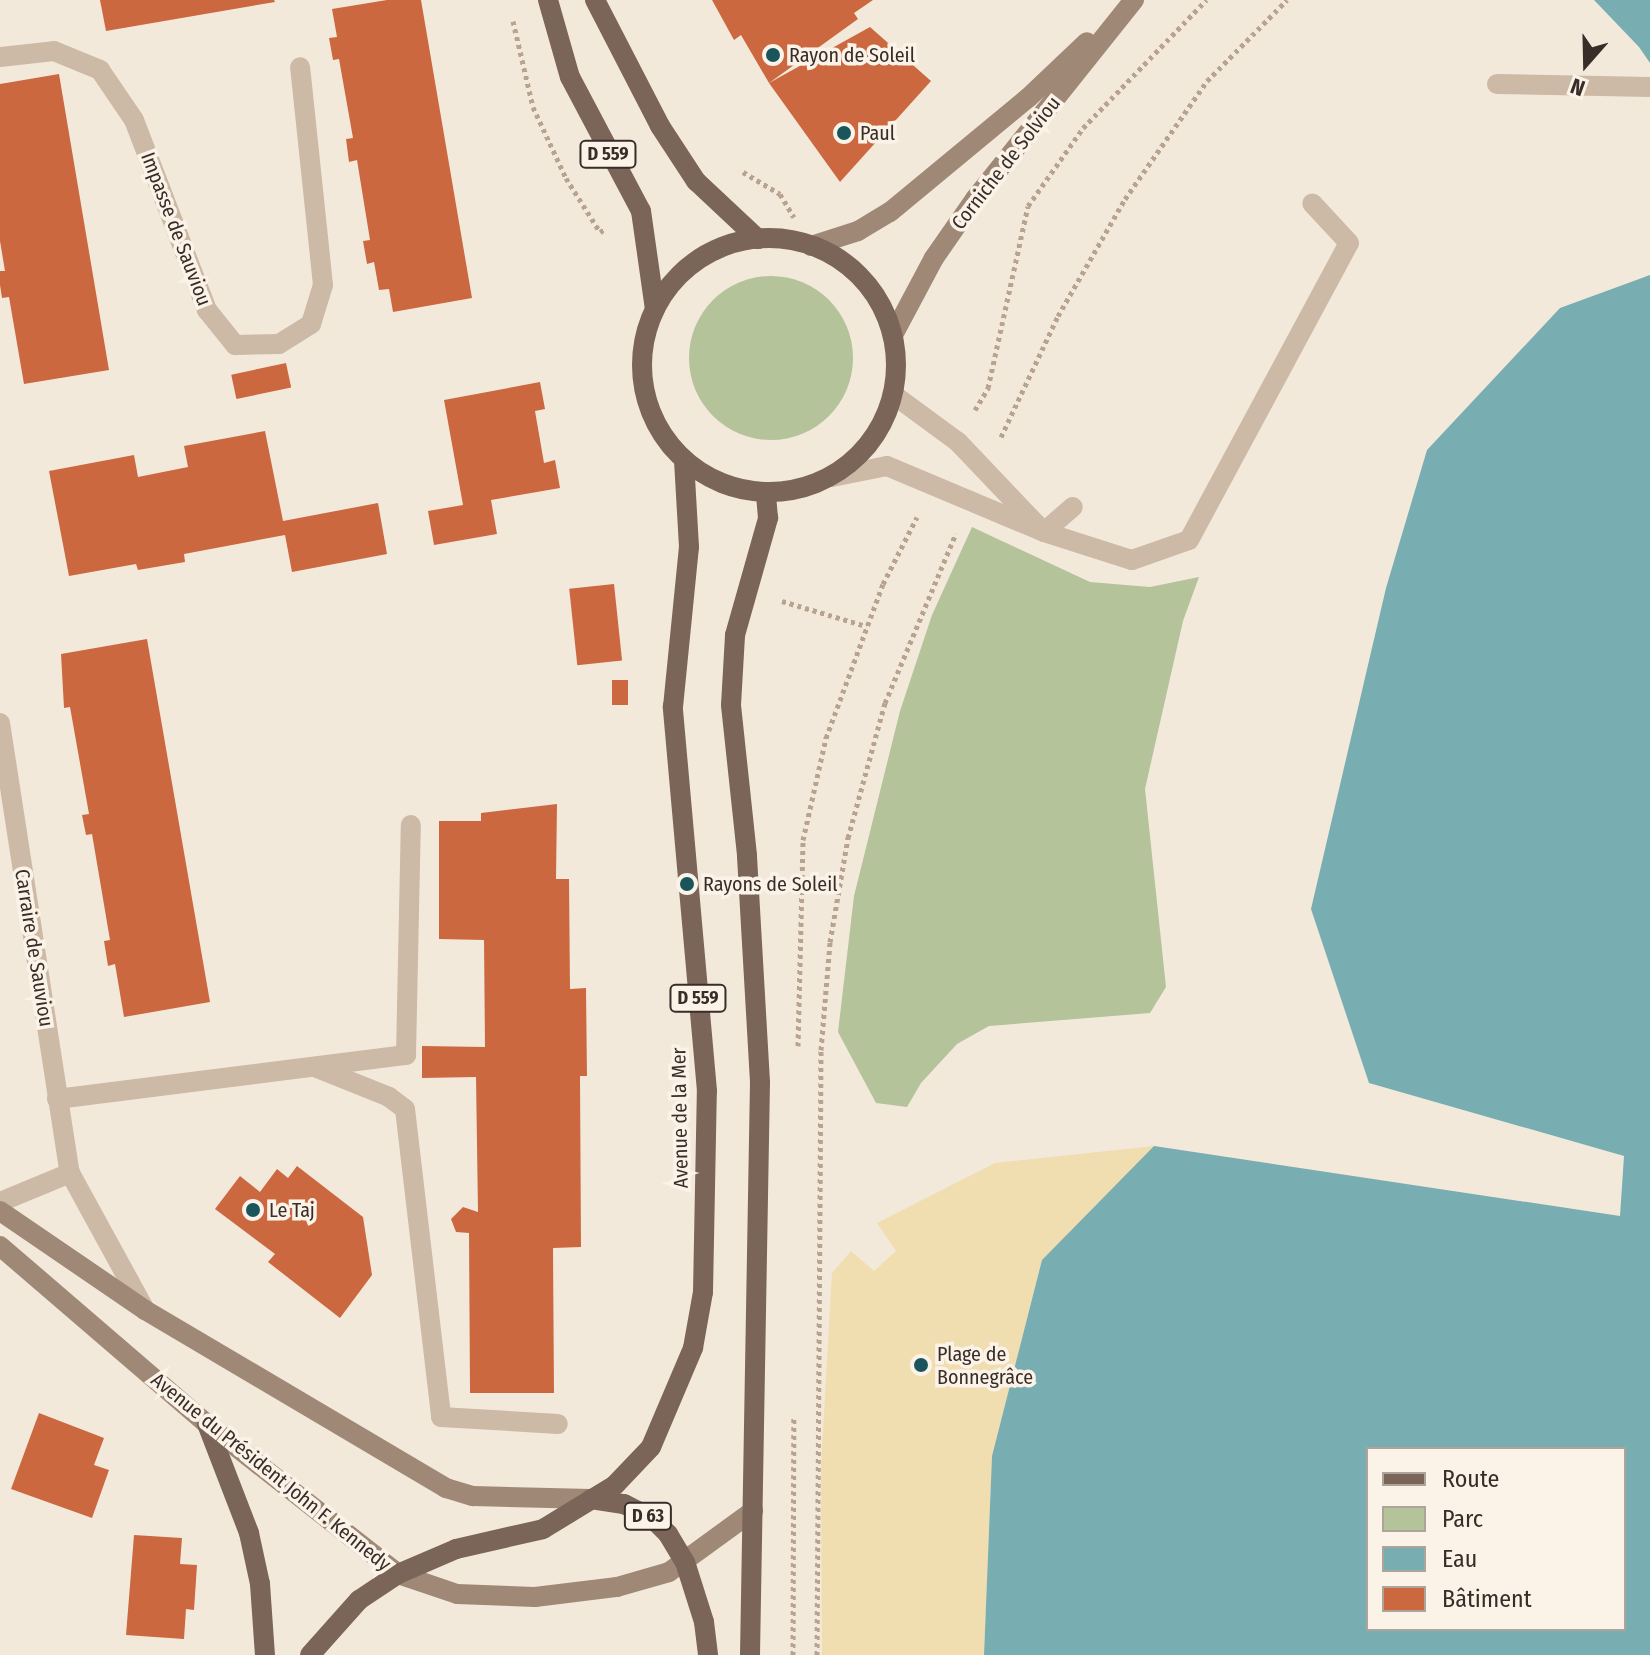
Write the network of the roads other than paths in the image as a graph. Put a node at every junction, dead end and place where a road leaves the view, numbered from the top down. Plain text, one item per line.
1 (548, 0) edge
2 (595, 0) edge
3 (1132, 0) edge
4 (0, 57) edge
5 (300, 67) dead end
6 (1497, 84) dead end
7 (1650, 87) edge
8 (1312, 203) dead end
9 (758, 239) junction
10 (811, 246) junction
11 (655, 309) junction
12 (893, 335) junction
13 (894, 395) junction
14 (684, 460) junction
15 (832, 477) junction
16 (766, 493) junction
17 (1073, 507) dead end
18 (1044, 532) junction
19 (0, 723) edge
20 (411, 825) dead end
21 (314, 1067) junction
22 (57, 1099) junction
23 (70, 1173) junction
24 (0, 1202) edge
25 (0, 1211) edge
26 (0, 1246) edge
27 (145, 1310) junction
28 (207, 1424) junction
29 (558, 1424) dead end
30 (591, 1499) junction
31 (753, 1511) junction
32 (685, 1562) junction
33 (398, 1574) junction
34 (265, 1655) edge
35 (310, 1655) edge
36 (708, 1655) edge
37 (750, 1655) edge

1 - 11 main road, D 559
2 - 9 main road, D 559
3 - 10 main road, Corniche de Solviou
3 - 12 main road, Corniche de Solviou
4 - 5 street, Impasse de Sauviou
6 - 7 street
8 - 18 street
9 - 10 main road
9 - 11 main road
10 - 12 main road
11 - 14 main road
12 - 13 main road
13 - 15 main road
13 - 18 street
14 - 16 main road
14 - 30 main road, Avenue de la Mer / D 559
15 - 16 main road
15 - 18 street
16 - 31 main road, D 559
17 - 18 street
19 - 22 street, Carraire de Sauviou
20 - 21 street
21 - 22 street
21 - 29 street
22 - 23 street, Carraire de Sauviou
23 - 24 street
23 - 27 street, Carraire de Sauviou
25 - 27 main road, D 63
26 - 28 main road, Avenue du Président John F. Kennedy
27 - 30 main road, D 63
28 - 33 main road, Avenue du Président John F. Kennedy
28 - 34 main road
30 - 32 main road, D 63
30 - 33 main road, Avenue de la Mer
31 - 32 main road, Avenue du Président John F. Kennedy
31 - 37 main road
32 - 33 main road, Avenue du Président John F. Kennedy
32 - 36 main road
33 - 35 main road, Avenue de la Mer

